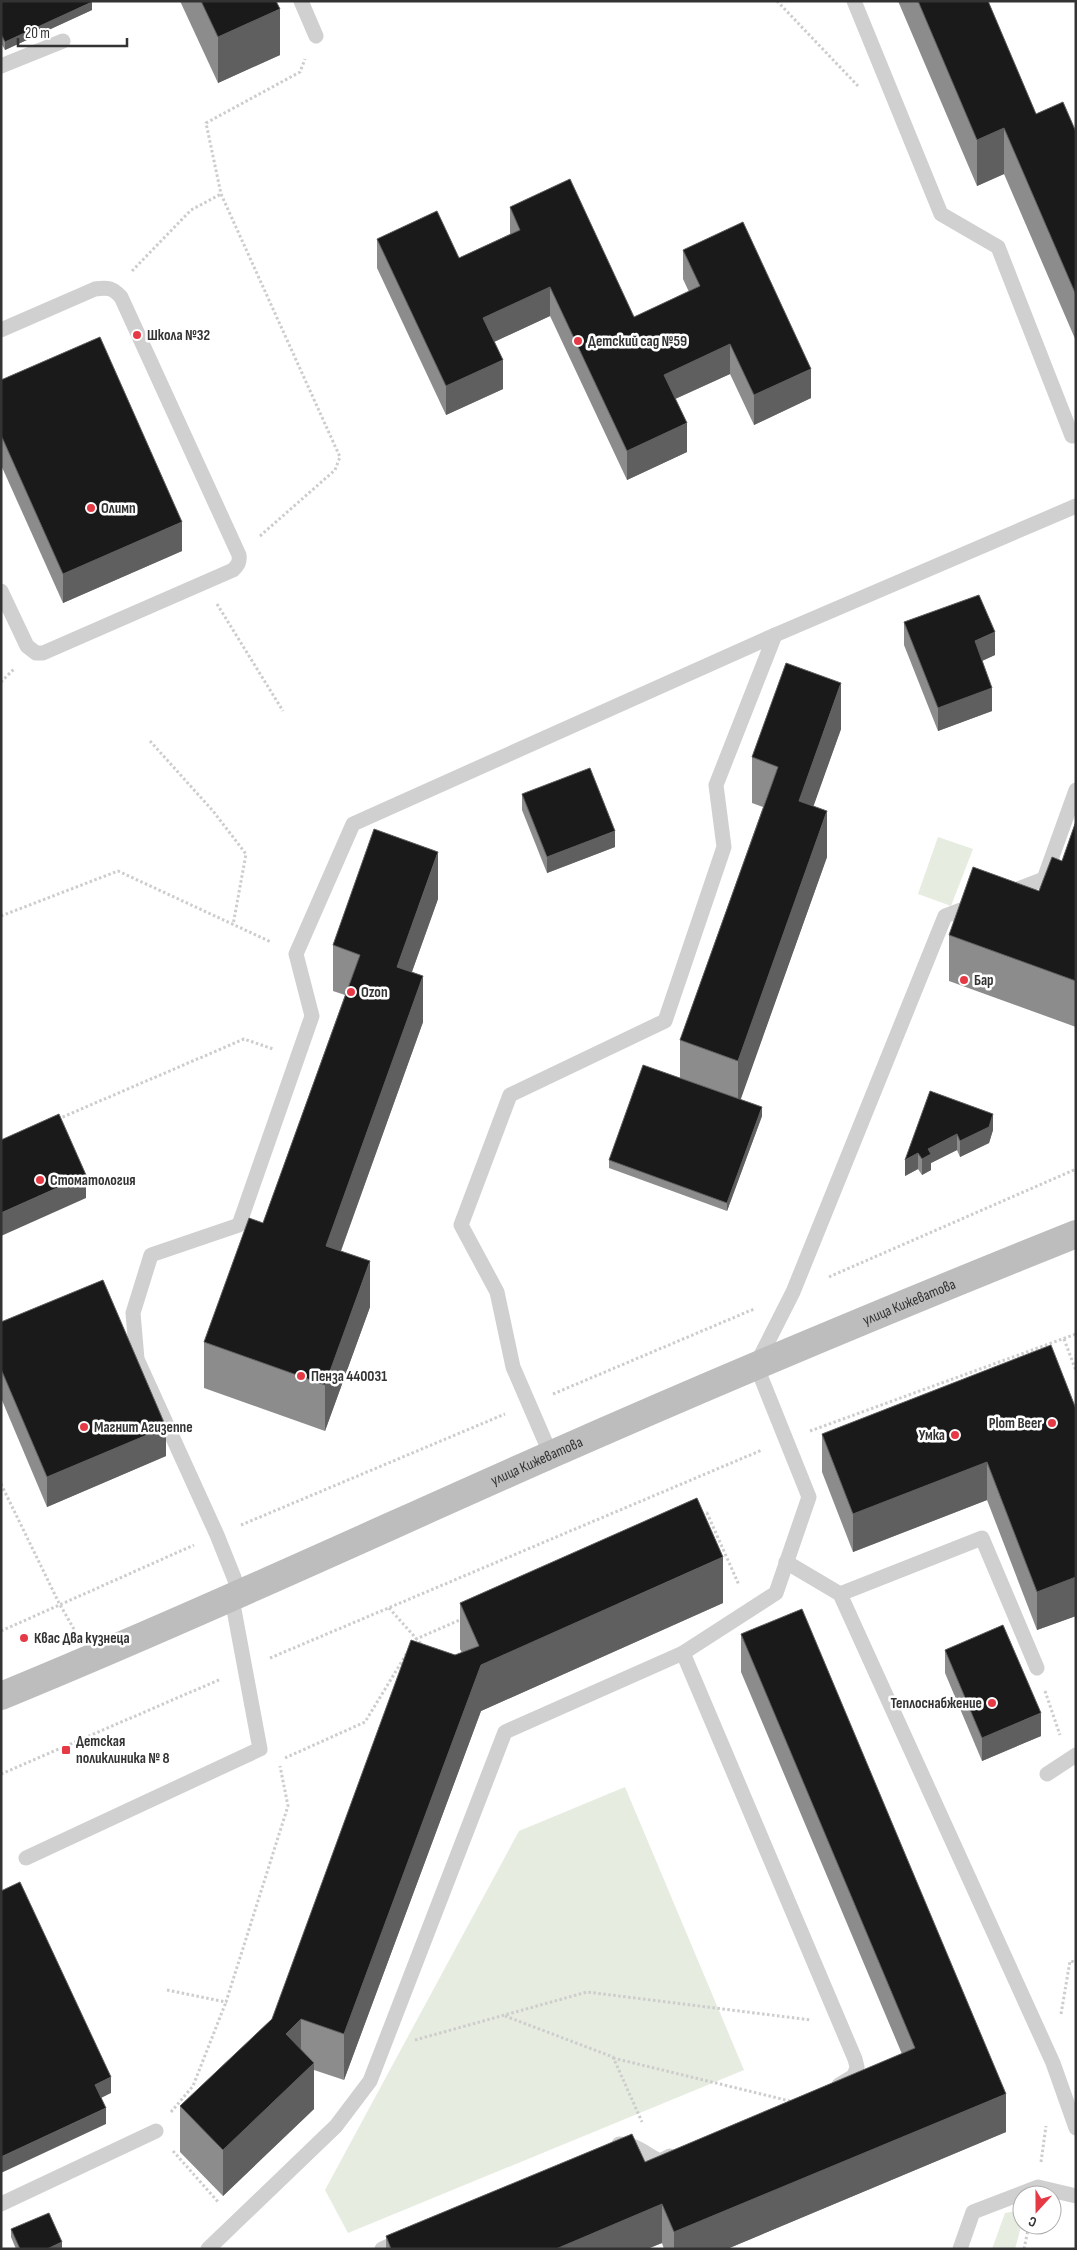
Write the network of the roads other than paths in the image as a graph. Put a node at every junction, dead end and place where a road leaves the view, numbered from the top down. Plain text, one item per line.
1 (301, 1) edge
2 (854, 1) edge
3 (316, 36) road end
4 (63, 41) dead end
5 (1, 66) edge
6 (1, 330) edge
7 (1072, 436) dead end
8 (1076, 506) edge
9 (1, 591) edge
10 (775, 635) junction
11 (1076, 790) edge
12 (1076, 1234) edge
13 (756, 1365) junction
14 (551, 1455) junction
15 (786, 1562) junction
16 (840, 1594) junction
17 (236, 1597) junction
18 (683, 1653) junction
19 (1037, 1668) road end
20 (1, 1696) edge
21 (1072, 1757) edge
22 (1047, 1774) dead end
23 (26, 1858) dead end
24 (797, 2102) edge
25 (1076, 2128) edge
26 (156, 2131) road end
27 (688, 2149) edge
28 (601, 2152) edge
29 (1076, 2196) edge
30 (1, 2204) edge
31 (418, 2233) edge
32 (208, 2249) edge
33 (382, 2249) edge
34 (960, 2249) edge

1 - 3 lane
2 - 7 lane
4 - 5 lane
6 - 9 lane
8 - 10 lane
10 - 14 lane
10 - 17 lane
11 - 13 lane
12 - 13 main road, улица Кижеватова
13 - 14 main road, улица Кижеватова
13 - 15 lane
14 - 17 main road, улица Кижеватова
15 - 16 lane
15 - 18 lane
16 - 19 lane
16 - 25 lane
17 - 20 main road, улица Кижеватова
17 - 23 lane
18 - 24 lane
18 - 32 lane
21 - 22 lane
26 - 30 lane
27 - 28 lane
29 - 34 lane
31 - 33 lane

